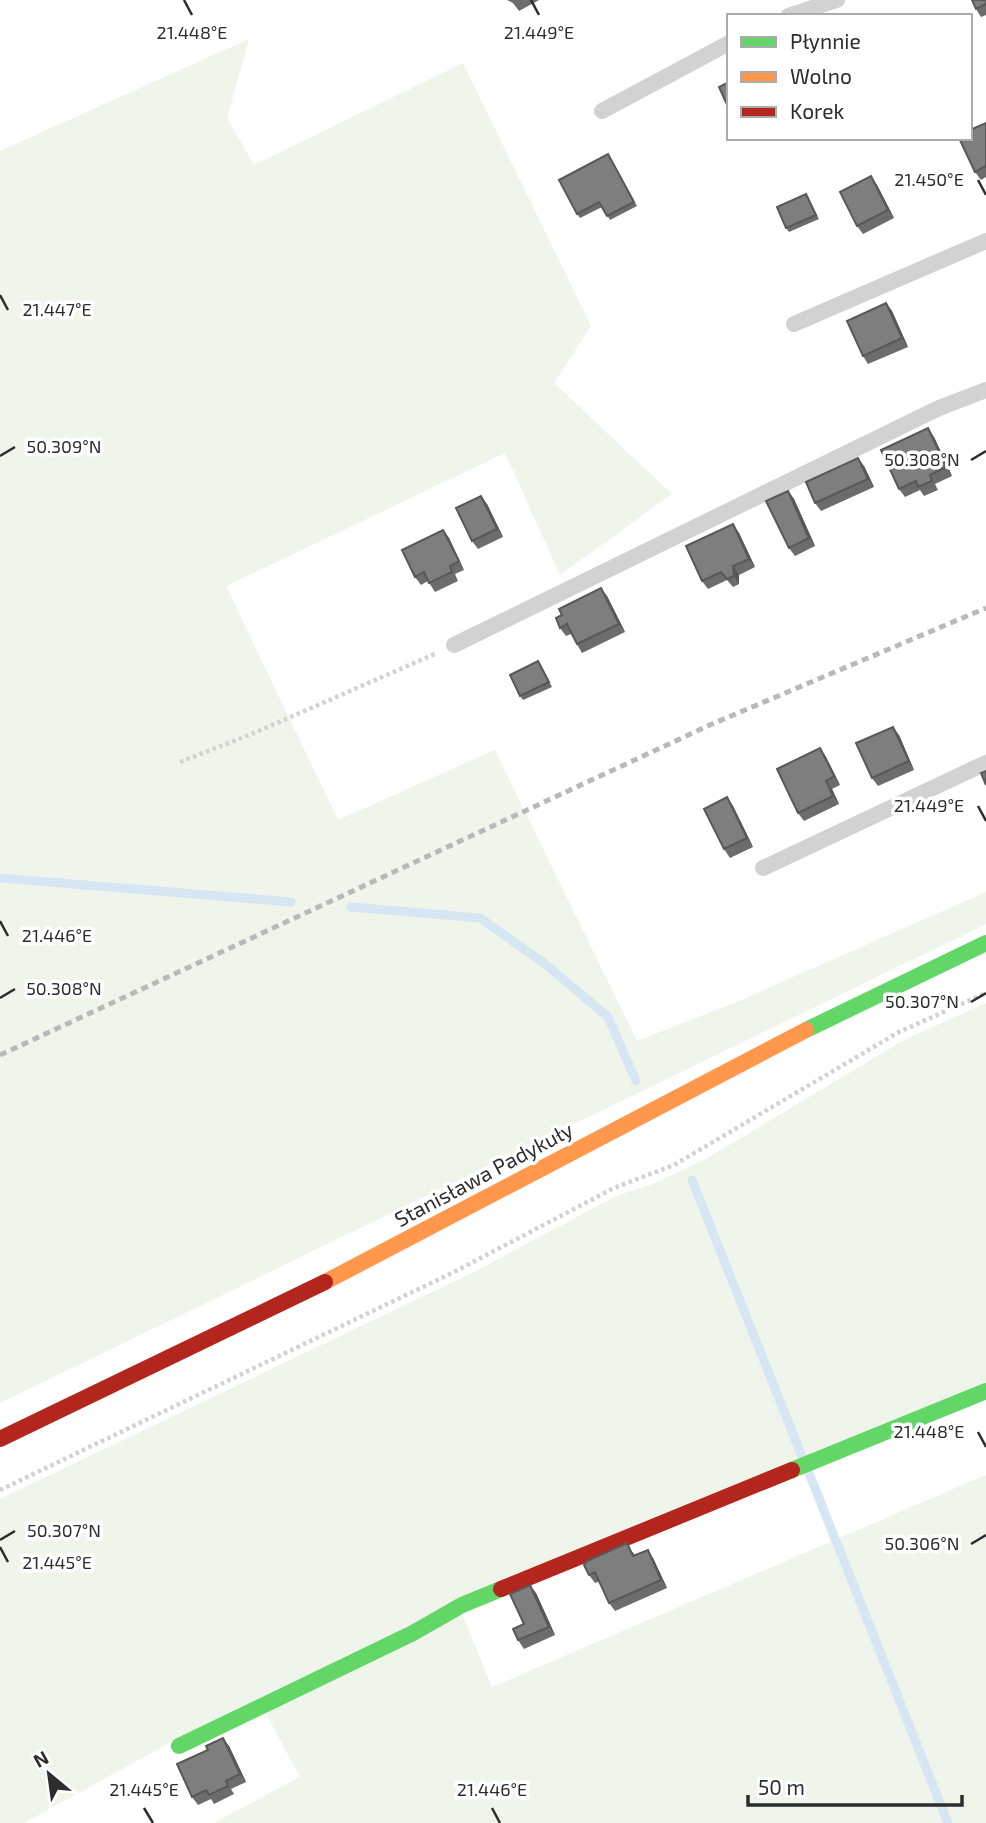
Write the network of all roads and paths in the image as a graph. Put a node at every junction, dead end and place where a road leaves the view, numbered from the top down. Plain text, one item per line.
1 (837, 0) edge
2 (794, 14) edge
3 (727, 44) edge
4 (602, 111) dead end
5 (986, 241) edge
6 (794, 324) dead end
7 (986, 390) edge
8 (454, 645) joint
9 (180, 762) dead end
10 (986, 763) edge
11 (763, 868) dead end
12 (986, 943) edge
13 (986, 993) edge
14 (986, 1391) edge
15 (0, 1439) edge
16 (0, 1490) edge
17 (179, 1746) dead end

1 - 2 lane
3 - 4 lane
5 - 6 lane
7 - 8 lane
8 - 9 path
10 - 11 lane
12 - 15 street, Stanisława Padykuły
13 - 16 path
14 - 17 street

